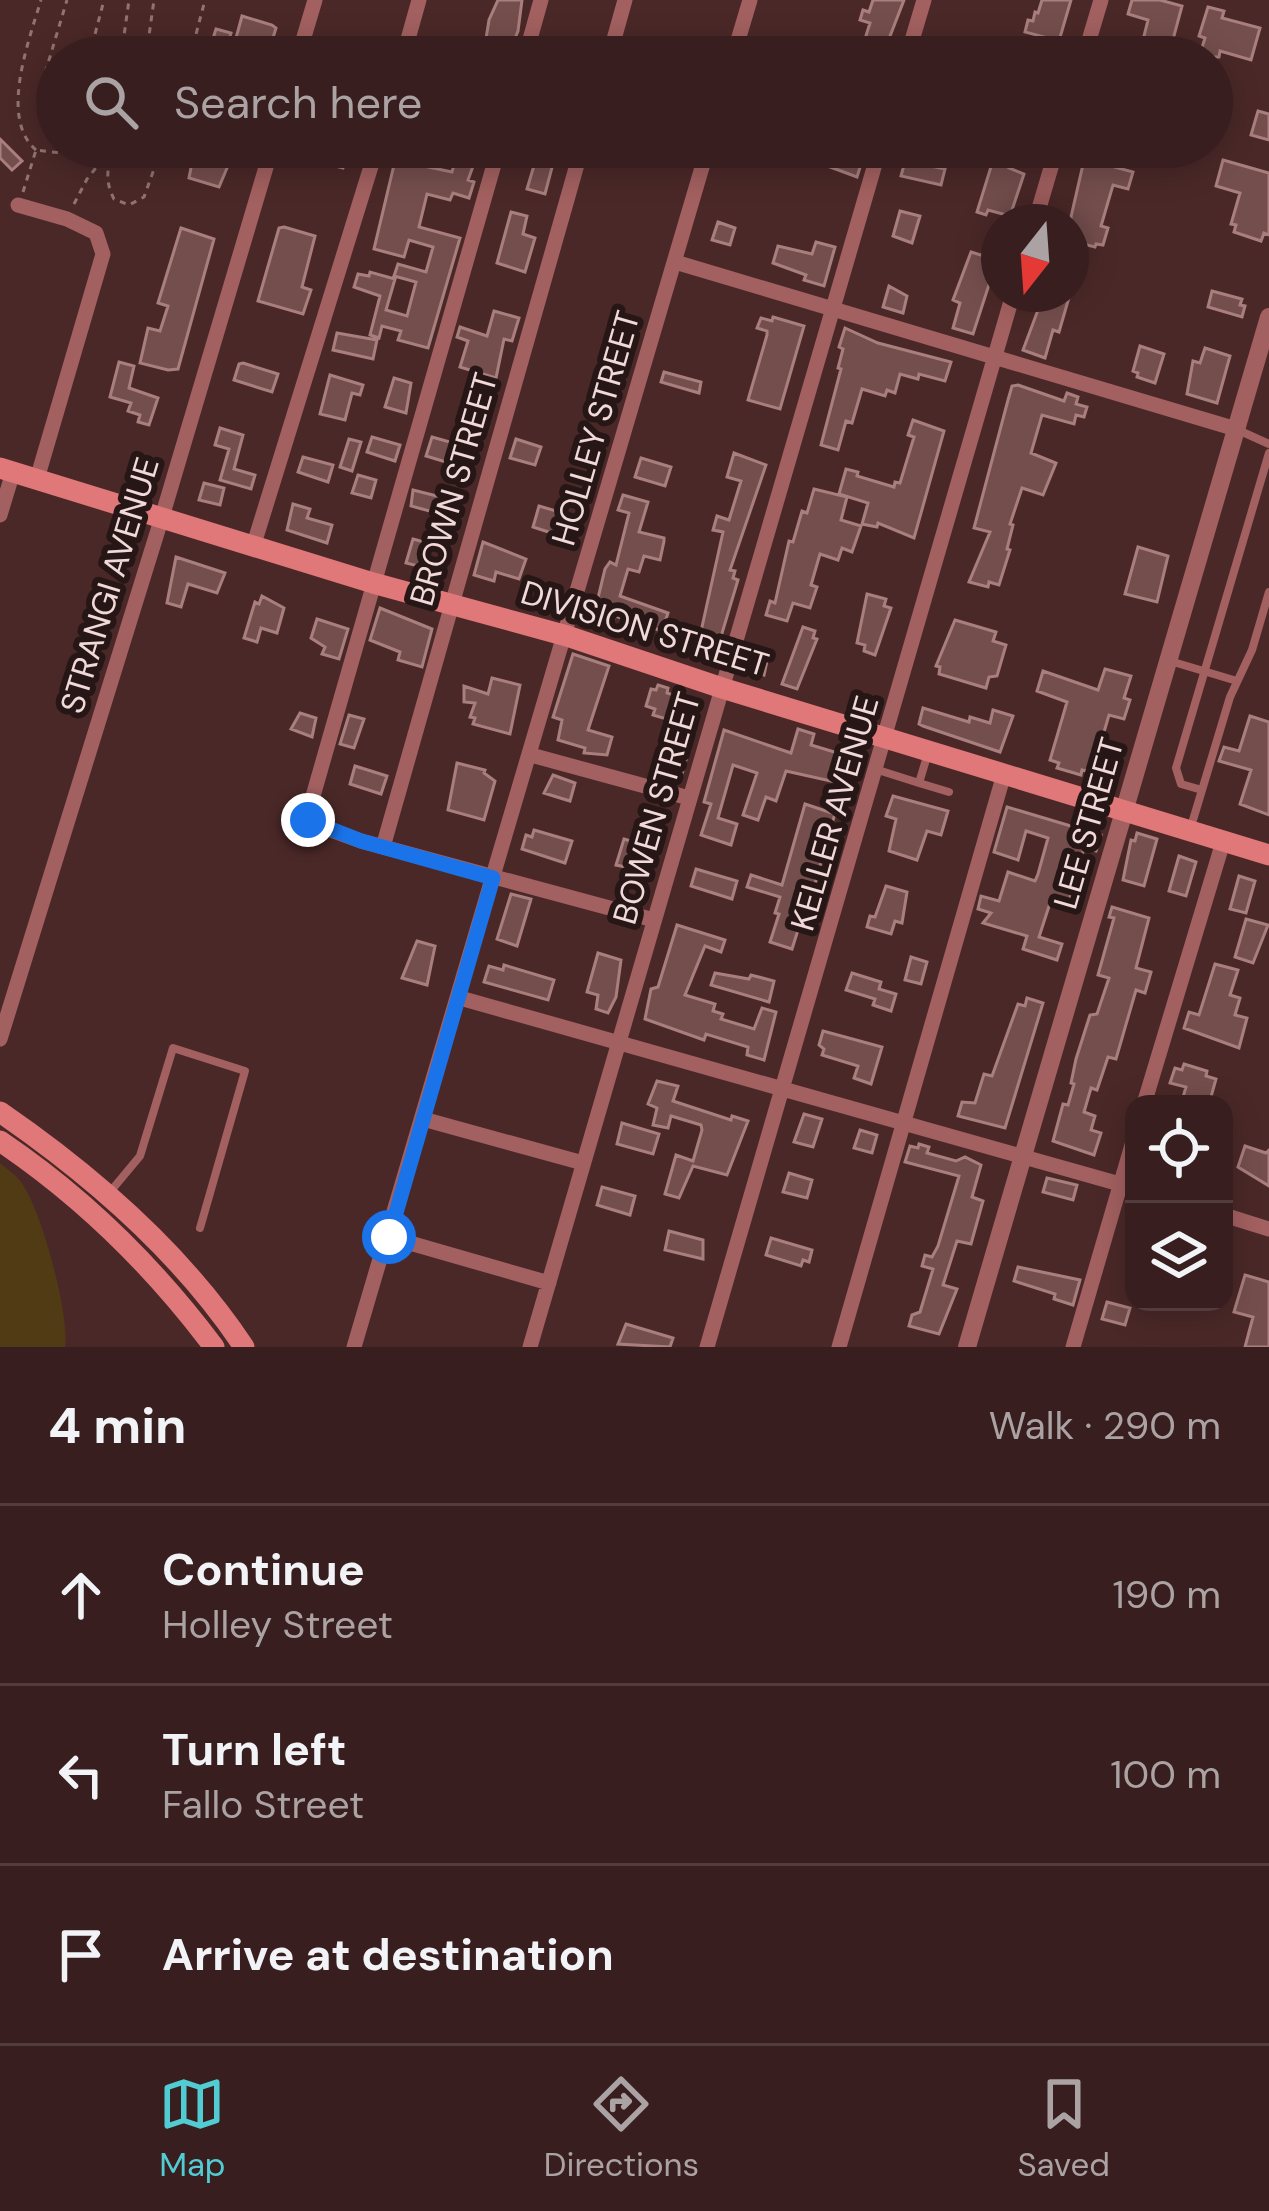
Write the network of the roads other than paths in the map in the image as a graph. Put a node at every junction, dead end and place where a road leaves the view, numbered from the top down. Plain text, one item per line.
1 (315, 0) edge
2 (419, 0) edge
3 (541, 0) edge
4 (626, 0) edge
5 (750, 0) edge
6 (924, 0) edge
7 (1101, 0) edge
8 (304, 36) edge
9 (409, 36) edge
10 (531, 36) edge
11 (615, 36) edge
12 (739, 36) edge
13 (913, 36) edge
14 (1090, 36) edge
15 (266, 168) edge
16 (370, 168) edge
17 (493, 168) edge
18 (576, 168) edge
19 (702, 168) edge
20 (874, 168) edge
21 (1051, 168) edge
22 (1040, 204) edge
23 (19, 206) road end
24 (675, 262) junction
25 (832, 309) junction
26 (1008, 312) edge
27 (1269, 317) edge
28 (994, 358) junction
29 (1236, 429) junction
30 (1269, 444) edge
31 (1269, 453) edge
32 (6, 470) edge
33 (38, 479) junction
34 (0, 514) edge
35 (162, 518) junction
36 (254, 547) junction
37 (373, 583) junction
38 (1269, 592) edge
39 (452, 604) junction
40 (567, 636) junction
41 (1167, 660) junction
42 (1204, 671) junction
43 (1237, 681) junction
44 (722, 688) junction
45 (887, 738) junction
46 (928, 752) junction
47 (531, 755) junction
48 (878, 770) junction
49 (1004, 775) junction
50 (919, 783) junction
51 (1202, 790) junction
52 (949, 792) dead end
53 (689, 798) junction
54 (1122, 811) junction
55 (1189, 831) junction
56 (1223, 842) junction
57 (383, 847) junction
58 (1269, 856) edge
59 (493, 878) junction
60 (655, 920) junction
61 (460, 998) junction
62 (0, 1039) edge
63 (619, 1042) junction
64 (785, 1090) junction
65 (1147, 1095) edge
66 (0, 1112) edge
67 (423, 1119) junction
68 (904, 1123) junction
69 (0, 1141) edge
70 (1023, 1155) junction
71 (584, 1163) junction
72 (1125, 1185) edge
73 (1125, 1192) edge
74 (100, 1204) junction
75 (1233, 1218) edge
76 (200, 1228) dead end
77 (1269, 1228) edge
78 (389, 1237) junction
79 (549, 1283) junction
80 (214, 1347) edge
81 (244, 1347) edge
82 (354, 1347) edge
83 (530, 1347) edge
84 (707, 1347) edge
85 (839, 1347) edge
86 (967, 1347) edge
87 (1073, 1347) edge

1 - 8 street
2 - 9 street
3 - 10 street
4 - 11 street
5 - 12 street
6 - 13 street
7 - 14 street
15 - 35 street, STRANGI AVENUE
16 - 36 street
17 - 37 street
18 - 39 street, BROWN STREET
19 - 24 street, HOLLEY STREET
20 - 25 street, BOWEN STREET
21 - 22 street
23 - 33 street
24 - 25 street
24 - 40 street, HOLLEY STREET
25 - 28 street
25 - 44 street, BOWEN STREET
26 - 28 street, KELLER AVENUE
27 - 29 street, LEE STREET
28 - 29 street
28 - 45 street, KELLER AVENUE
29 - 30 lane
29 - 41 street, LEE STREET
31 - 42 lane
32 - 33 main road, DIVISION STREET
32 - 34 street
33 - 35 main road, DIVISION STREET
35 - 36 main road, DIVISION STREET
35 - 62 street, STRANGI AVENUE
36 - 37 main road, DIVISION STREET
37 - 39 main road, DIVISION STREET
37 - 57 street
38 - 43 lane
39 - 40 main road, DIVISION STREET
39 - 57 street, BROWN STREET
40 - 44 main road, DIVISION STREET
40 - 47 street, HOLLEY STREET
41 - 42 lane
41 - 54 street, LEE STREET
42 - 43 lane
42 - 51 lane
43 - 51 lane
44 - 45 main road, DIVISION STREET
44 - 53 street, BOWEN STREET
45 - 46 main road, DIVISION STREET
45 - 48 street, KELLER AVENUE
46 - 49 main road, DIVISION STREET
46 - 50 lane
47 - 53 street
47 - 59 street, HOLLEY STREET
48 - 50 lane
48 - 64 street, KELLER AVENUE
49 - 54 main road, DIVISION STREET
49 - 68 street
50 - 52 lane
51 - 55 lane
53 - 60 street, BOWEN STREET
54 - 55 main road, DIVISION STREET
54 - 70 street, LEE STREET
55 - 56 main road, DIVISION STREET
56 - 58 main road, DIVISION STREET
56 - 65 street
57 - 59 street
59 - 60 street
59 - 61 street, HOLLEY STREET
60 - 63 street, BOWEN STREET
61 - 63 street
61 - 67 street, HOLLEY STREET
63 - 64 street
63 - 71 street, BOWEN STREET
64 - 68 street
64 - 84 street, KELLER AVENUE
66 - 74 main road
67 - 71 street
67 - 78 street, HOLLEY STREET
68 - 70 street
68 - 85 street
69 - 74 main road
70 - 72 street
70 - 86 street, LEE STREET
71 - 79 street, BOWEN STREET
73 - 87 street
74 - 76 lane
74 - 80 main road
74 - 81 main road
75 - 77 street
78 - 79 street
78 - 82 street, HOLLEY STREET
79 - 83 street, BOWEN STREET

